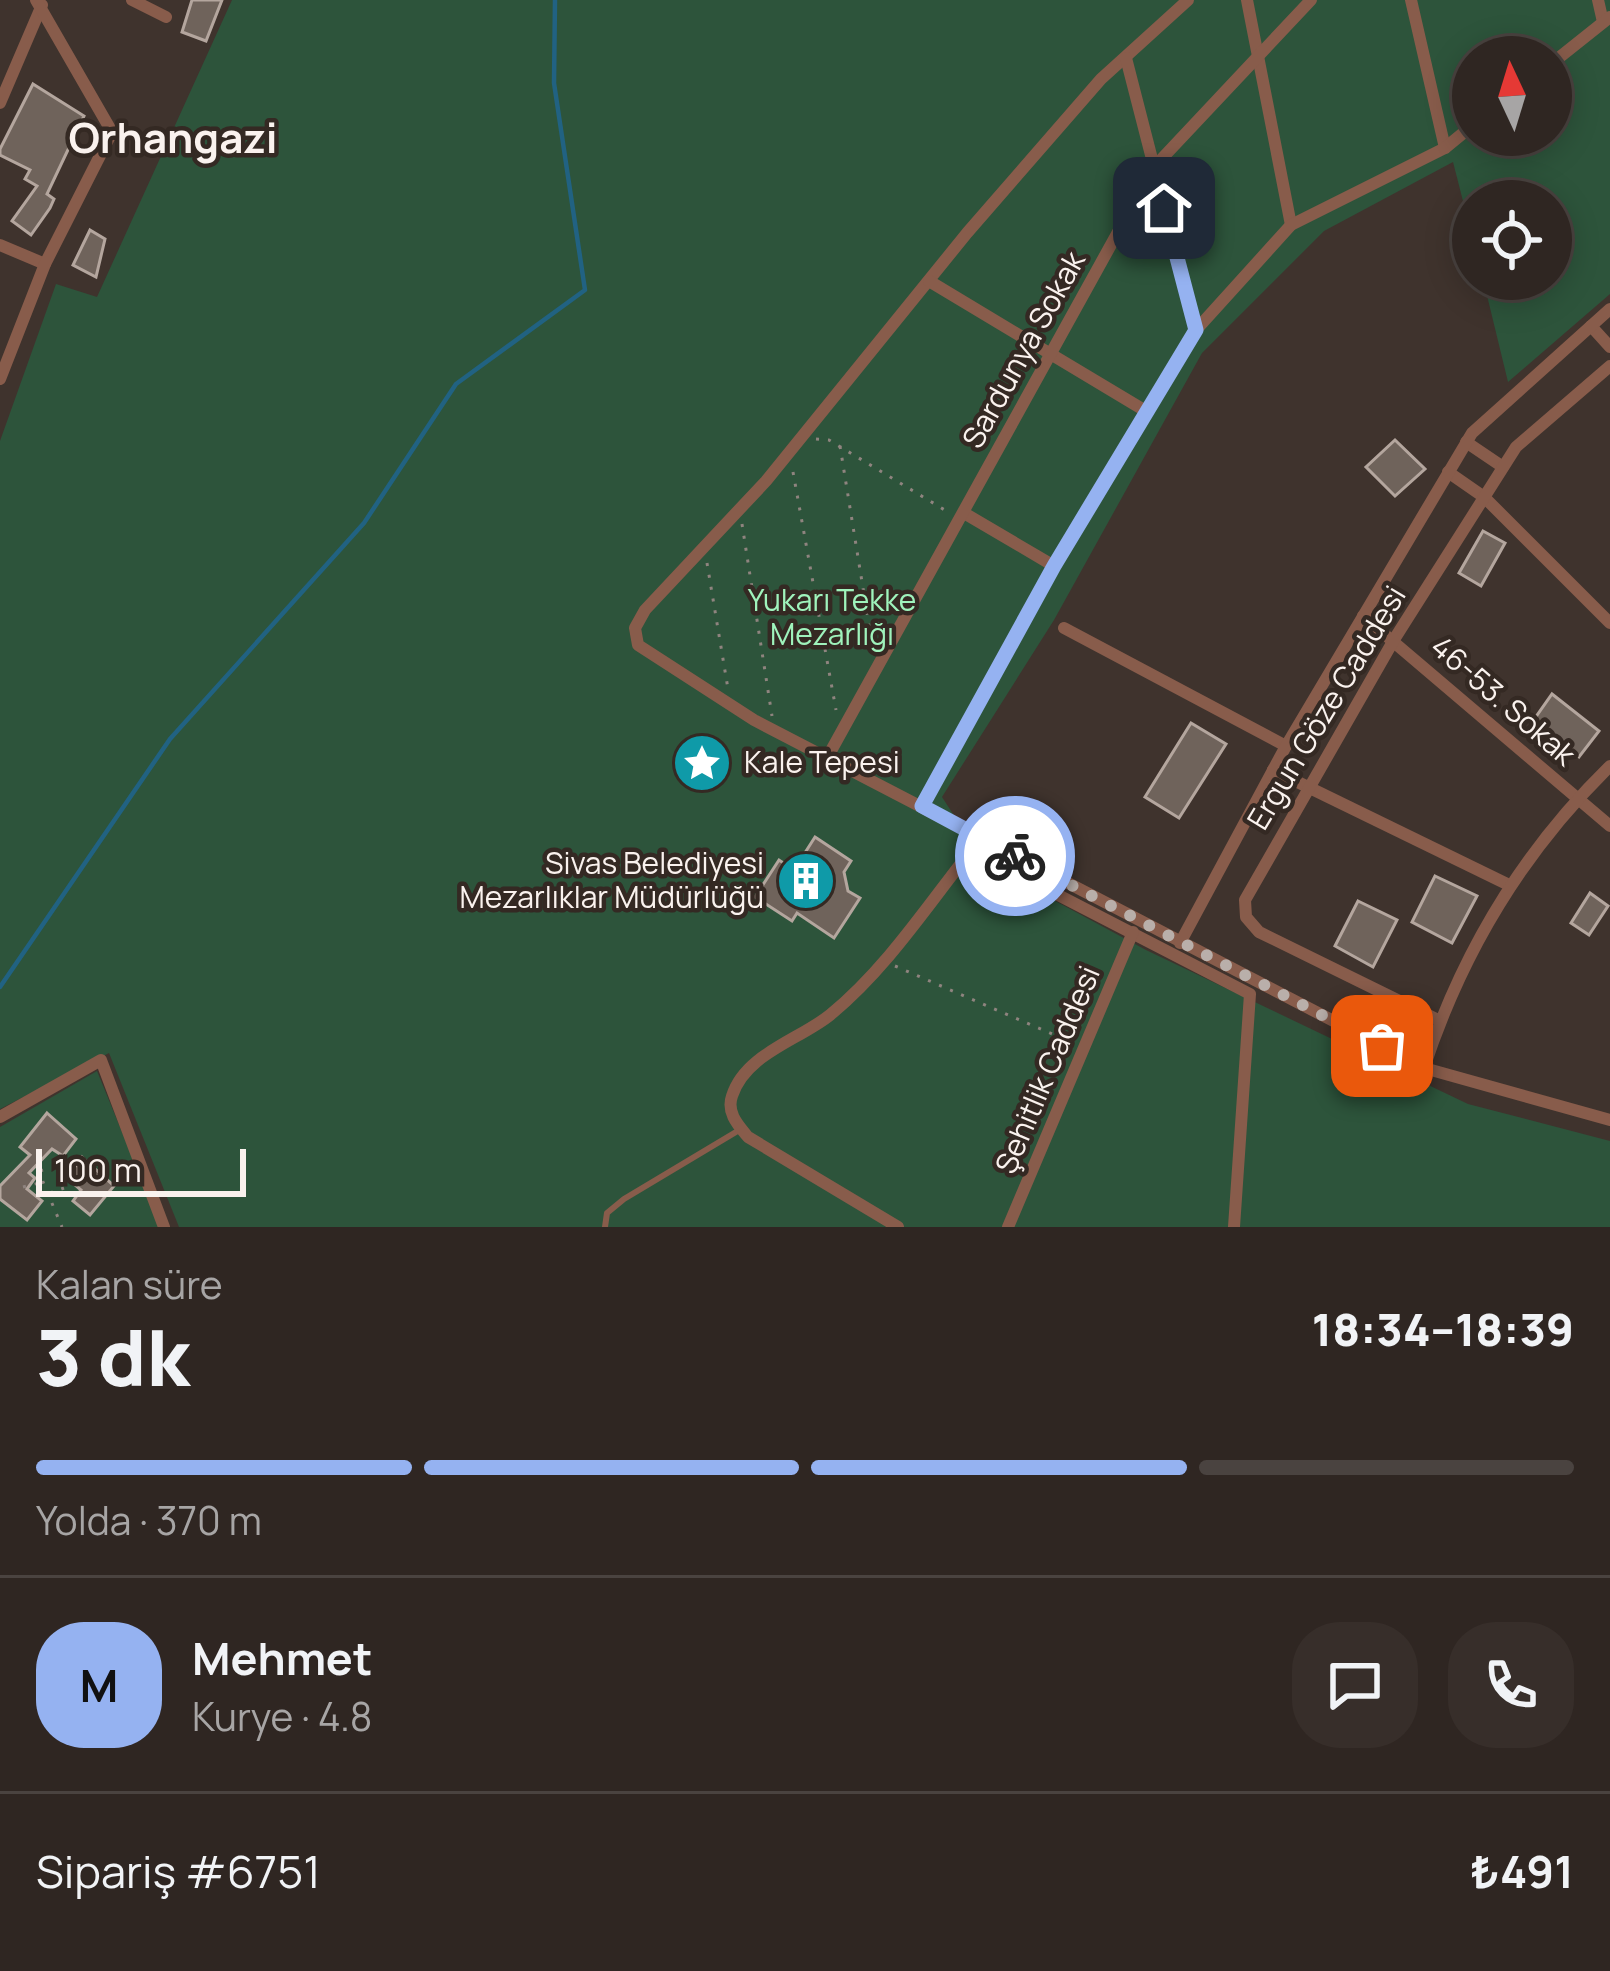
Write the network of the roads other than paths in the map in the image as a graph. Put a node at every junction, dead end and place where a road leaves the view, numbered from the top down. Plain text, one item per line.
1 (132, 0) edge
2 (1188, 0) edge
3 (1246, 0) edge
4 (1311, 0) edge
5 (1411, 0) edge
6 (1598, 0) edge
7 (40, 2) edge
8 (166, 17) dead end
9 (1607, 20) edge
10 (1572, 48) edge
11 (1256, 55) junction
12 (1126, 58) junction
13 (0, 103) edge
14 (1452, 142) edge
15 (1445, 148) junction
16 (1154, 167) junction
17 (1291, 225) junction
18 (0, 245) edge
19 (45, 264) junction
20 (929, 281) junction
21 (1610, 309) edge
22 (1591, 326) junction
23 (1196, 330) junction
24 (1610, 347) edge
25 (1048, 352) junction
26 (1610, 366) edge
27 (0, 379) edge
28 (1144, 410) junction
29 (1466, 442) junction
30 (1503, 467) junction
31 (1448, 472) junction
32 (1484, 497) junction
33 (962, 516) junction
34 (1054, 566) junction
35 (1363, 616) junction
36 (1610, 622) edge
37 (1064, 628) dead end
38 (1395, 638) junction
39 (1286, 746) junction
40 (827, 758) junction
41 (1610, 766) edge
42 (1273, 770) junction
43 (1309, 786) junction
44 (1577, 798) junction
45 (922, 806) junction
46 (1610, 826) edge
47 (981, 838) junction
48 (1508, 884) junction
49 (1132, 932) junction
50 (1180, 943) junction
51 (1440, 1021) junction
52 (1424, 1068) junction
53 (0, 1117) edge
54 (1610, 1120) edge
55 (741, 1129) junction
56 (164, 1227) edge
57 (604, 1227) edge
58 (898, 1227) edge
59 (1008, 1227) edge
60 (1234, 1227) edge

1 - 8 street
2 - 12 street
3 - 11 street
4 - 11 street, Sardunya Sokak
5 - 15 street
6 - 9 street
7 - 13 street
7 - 19 street
9 - 10 street
11 - 16 street, Sardunya Sokak
11 - 17 street
12 - 16 street
12 - 20 street
14 - 15 street
15 - 17 street
16 - 23 street
16 - 25 street, Sardunya Sokak
17 - 23 street
18 - 19 street
19 - 27 street
20 - 25 street
20 - 40 street
21 - 22 street, Ergun Göze Caddesi
22 - 24 street
22 - 29 street, Ergun Göze Caddesi
23 - 28 street
25 - 28 street
25 - 33 street, Sardunya Sokak
26 - 30 street, Ergun Göze Caddesi
28 - 34 street
29 - 30 street
29 - 31 street, Ergun Göze Caddesi
30 - 32 street, Ergun Göze Caddesi
31 - 32 street
31 - 35 street, Ergun Göze Caddesi
32 - 36 street
32 - 38 street, Ergun Göze Caddesi
33 - 34 street
33 - 40 street, Sardunya Sokak
34 - 45 street
35 - 38 street, 46-53. Sokak
35 - 39 street, Ergun Göze Caddesi
37 - 39 street
38 - 43 street, Ergun Göze Caddesi
38 - 44 street, 46-53. Sokak
39 - 42 street, Ergun Göze Caddesi
40 - 45 street
41 - 44 street
42 - 43 street
42 - 50 street, Ergun Göze Caddesi
43 - 48 street
43 - 51 street, Ergun Göze Caddesi
44 - 46 street, 46-53. Sokak
44 - 48 street
45 - 47 street
47 - 49 street
47 - 50 street
47 - 55 street
48 - 51 street
49 - 59 street, Şehitlik Caddesi
49 - 60 street
50 - 52 street
51 - 52 street
52 - 54 street
53 - 56 street
55 - 57 lane
55 - 58 street

